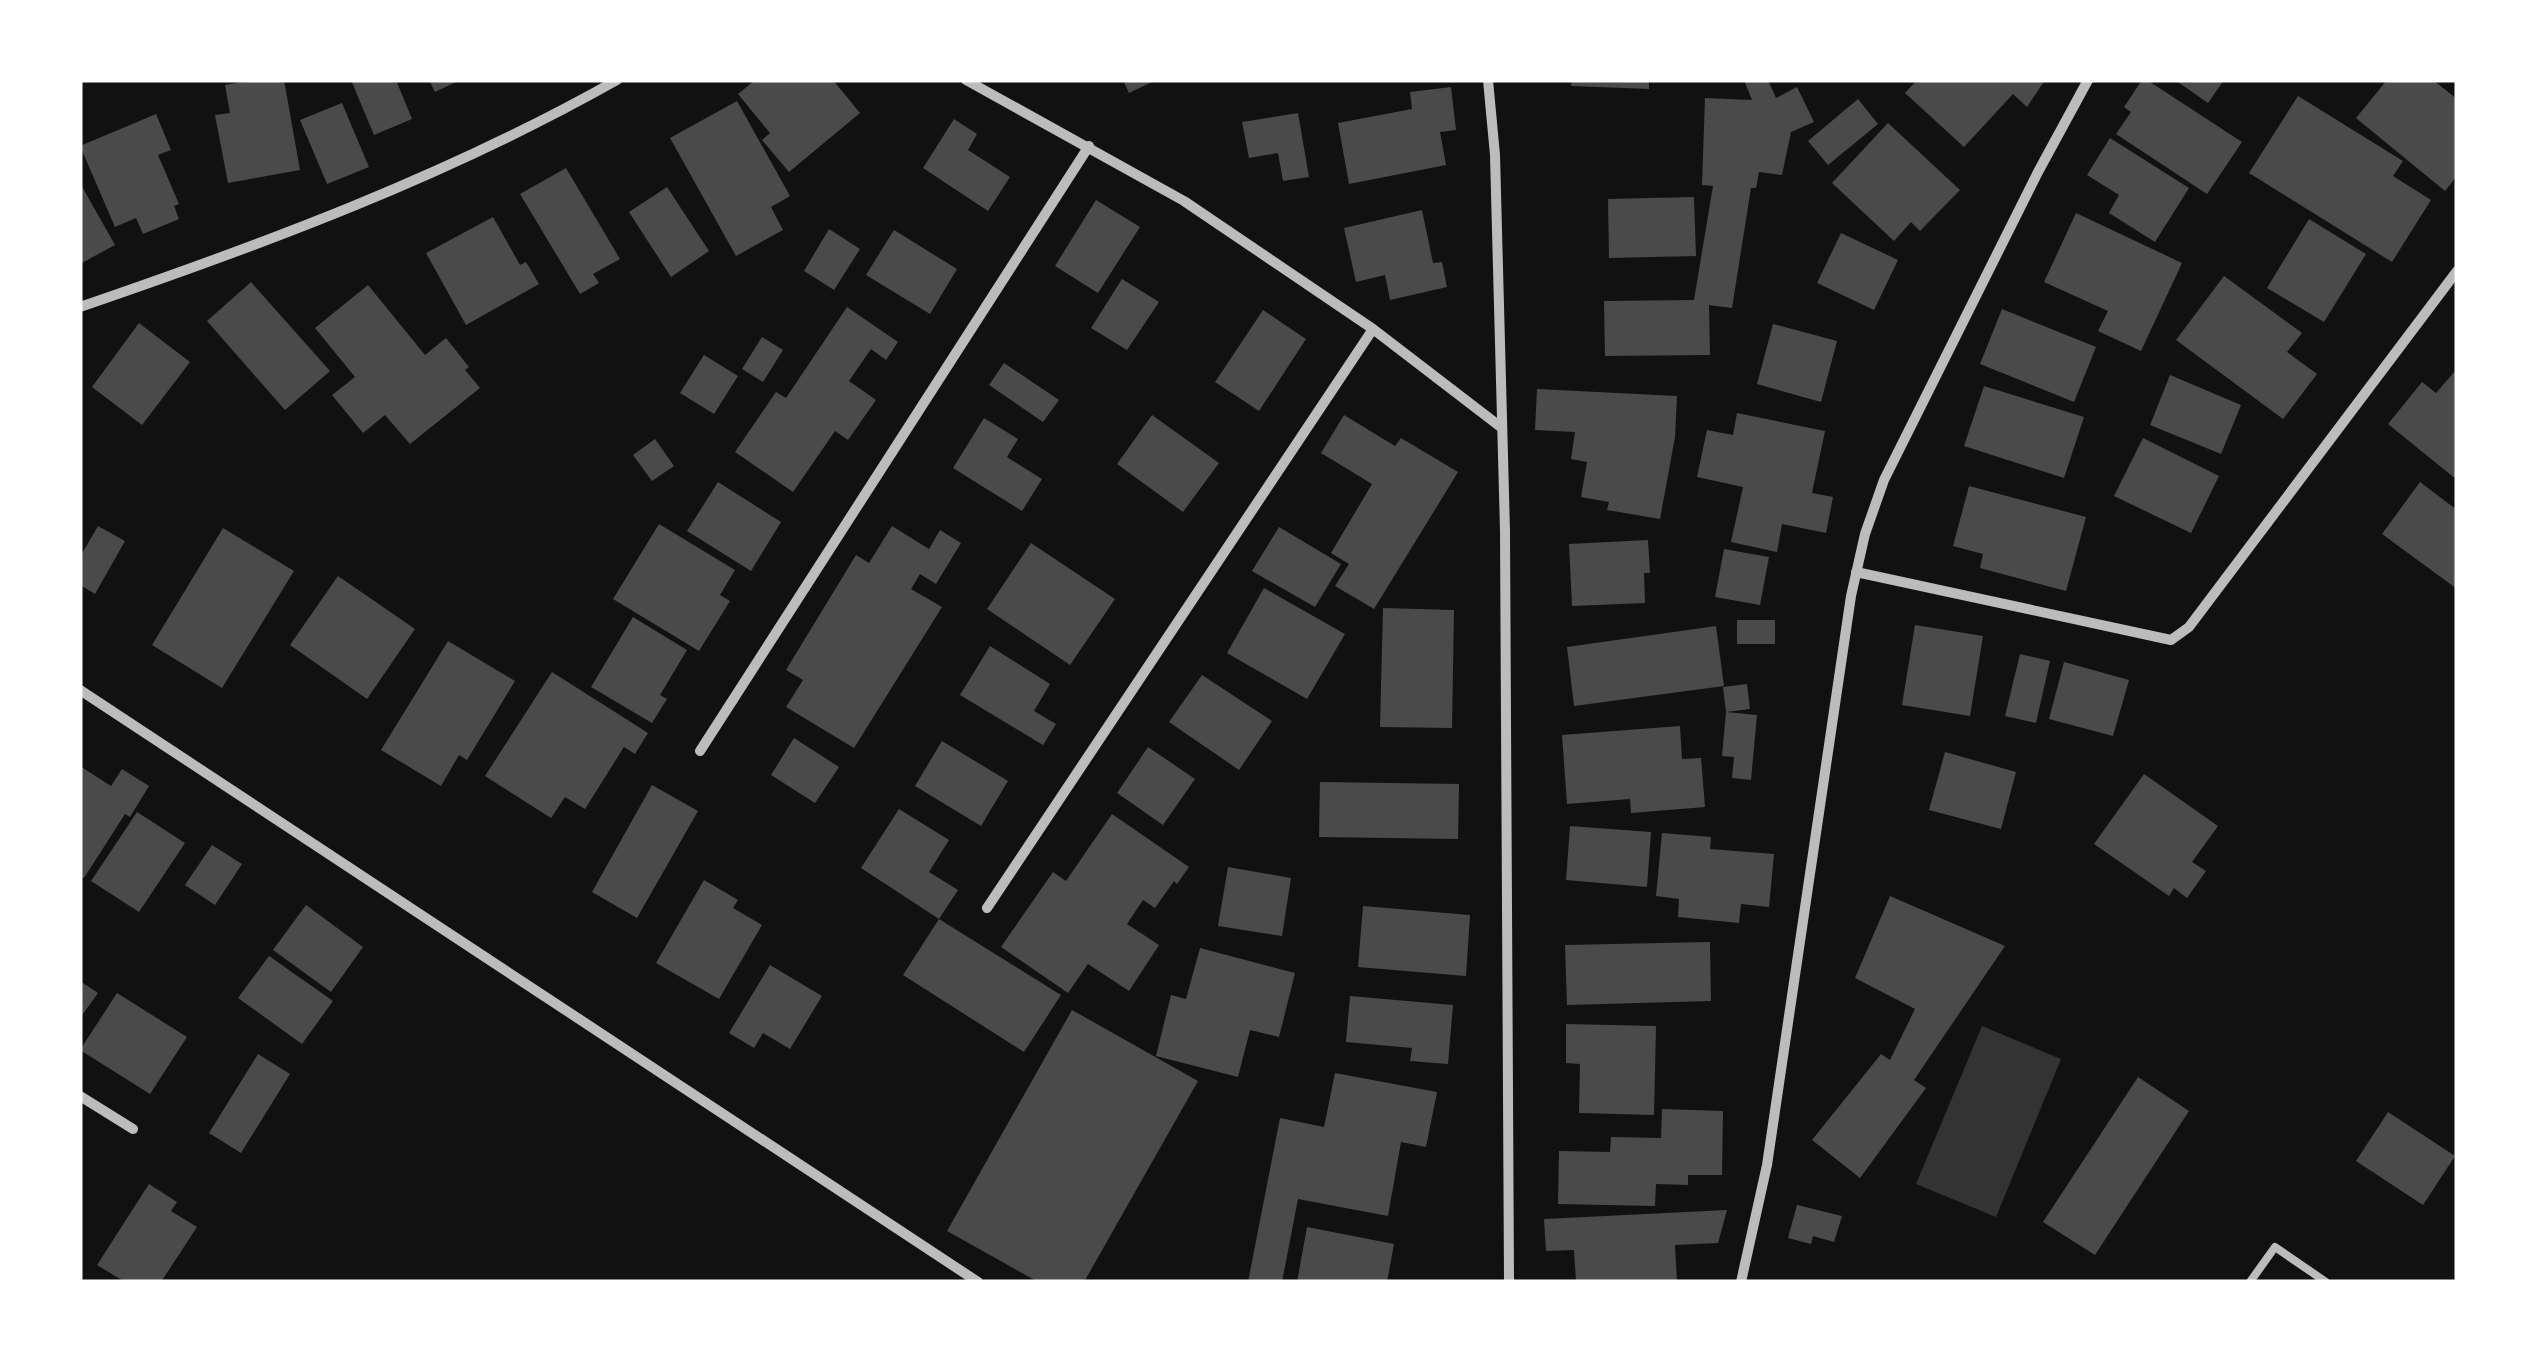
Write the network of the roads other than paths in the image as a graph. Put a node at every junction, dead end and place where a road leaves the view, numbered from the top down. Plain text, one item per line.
1 (618, 80) edge
2 (966, 80) edge
3 (1488, 80) edge
4 (2088, 80) edge
5 (1089, 146) junction
6 (2457, 270) edge
7 (80, 307) edge
8 (1373, 329) junction
9 (1502, 428) junction
10 (1856, 572) junction
11 (80, 690) edge
12 (700, 752) dead end
13 (987, 908) dead end
14 (80, 1096) edge
15 (133, 1130) dead end
16 (978, 1282) edge
17 (1509, 1282) edge
18 (1741, 1282) edge
19 (2250, 1282) edge
20 (2326, 1282) edge

1 - 7 street
2 - 5 street
3 - 9 street
4 - 10 street
5 - 8 street
5 - 12 street
6 - 10 street
8 - 9 street
8 - 13 street
9 - 17 street
10 - 18 street
11 - 16 street
14 - 15 street
19 - 20 lane

